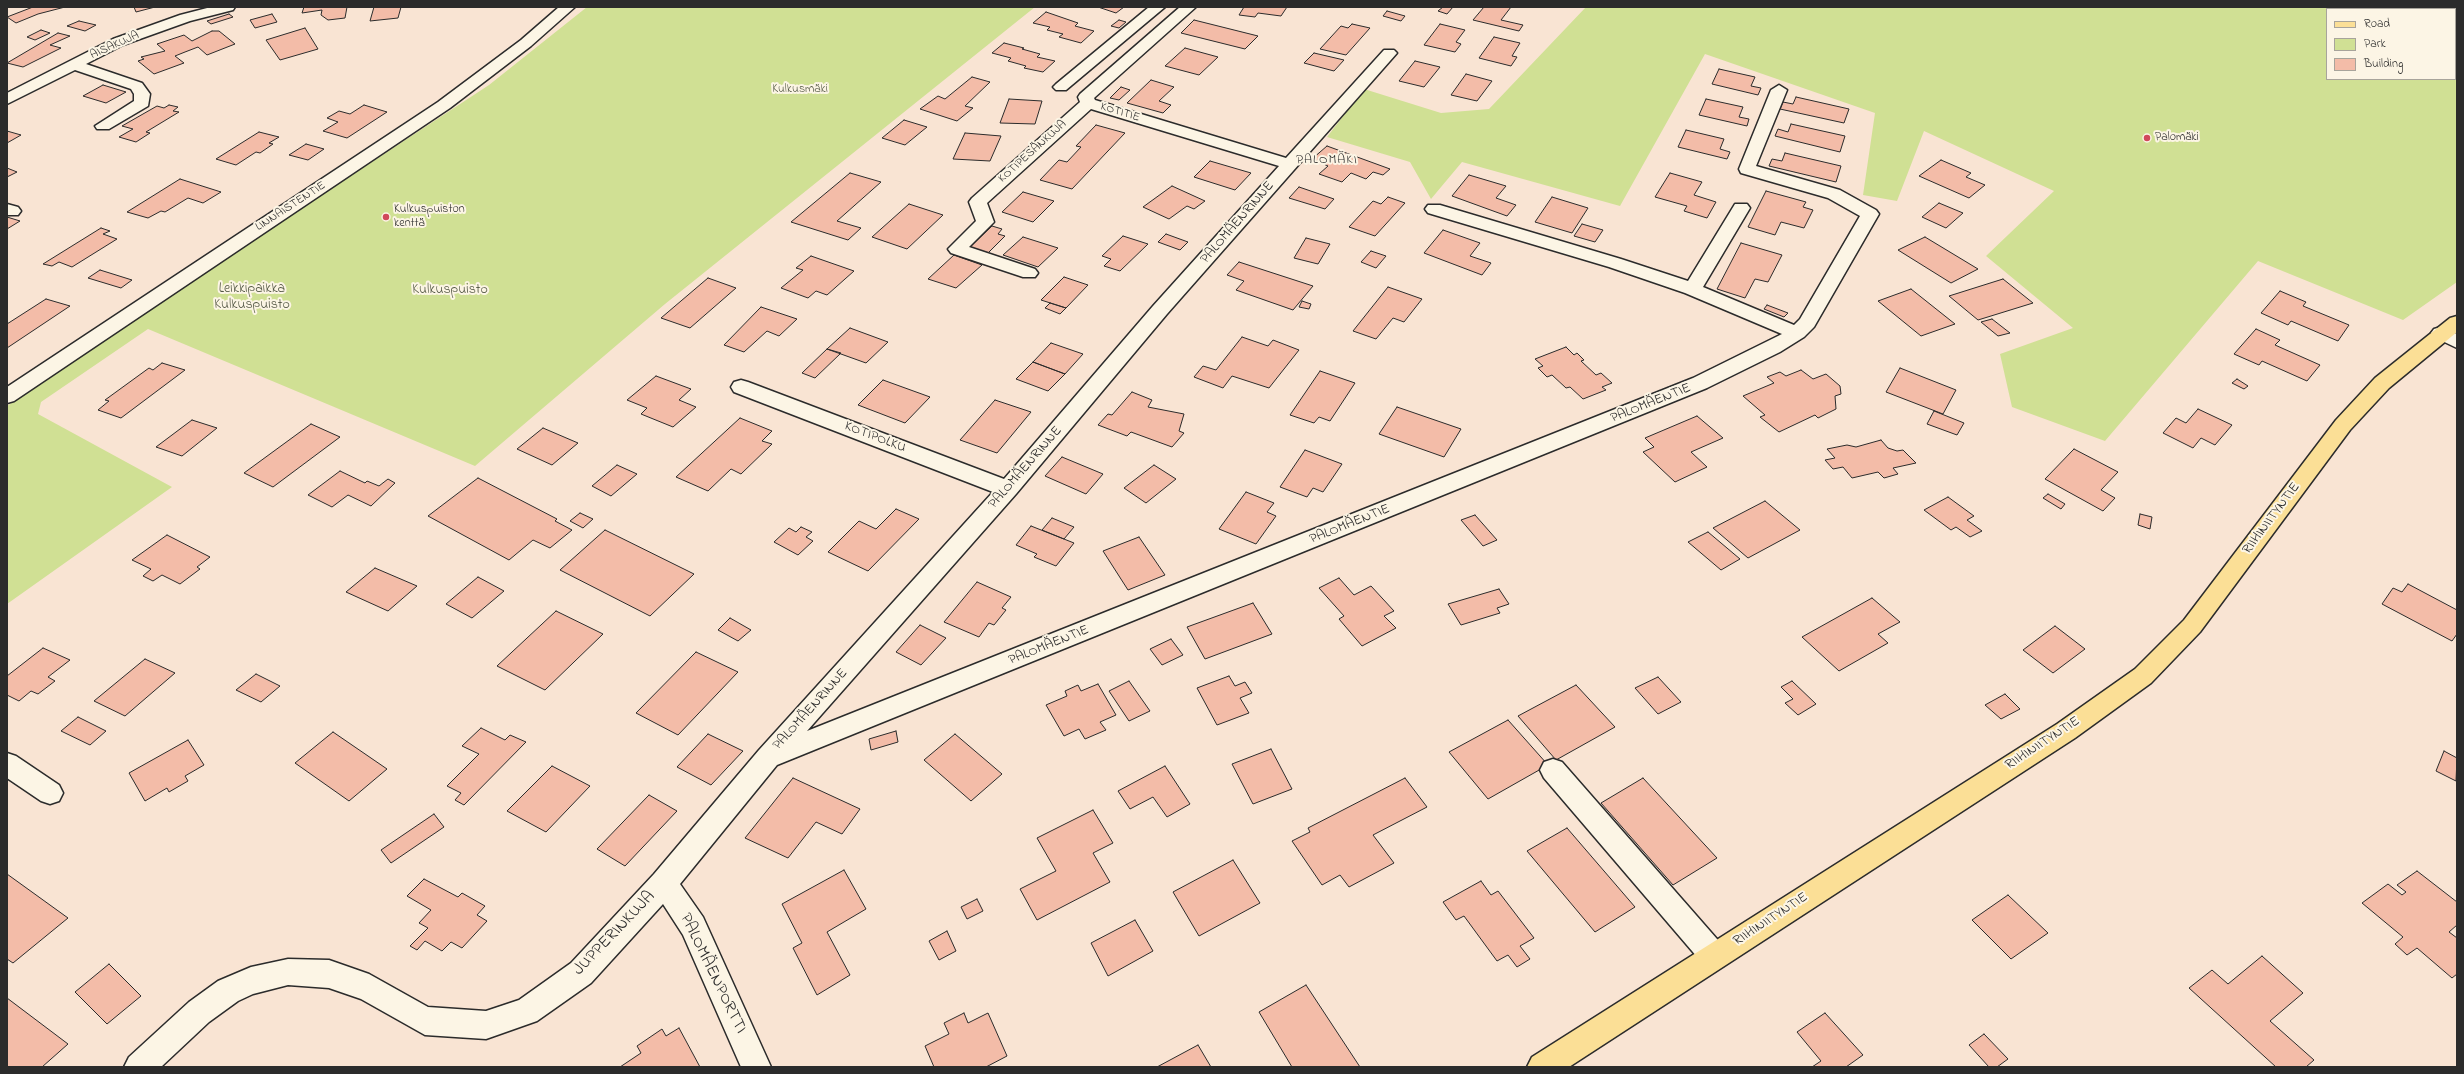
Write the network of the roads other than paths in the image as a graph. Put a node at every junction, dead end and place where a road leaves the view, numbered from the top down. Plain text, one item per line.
1 (228, 7) edge
2 (568, 7) edge
3 (1158, 7) edge
4 (1189, 7) edge
5 (1124, 35) junction
6 (1150, 42) junction
7 (1389, 53) dead end
8 (74, 65) junction
9 (1061, 87) dead end
10 (1779, 90) dead end
11 (7, 99) edge
12 (1088, 103) junction
13 (103, 126) dead end
14 (1288, 164) junction
15 (1741, 208) dead end
16 (1434, 209) dead end
17 (1029, 273) dead end
18 (1692, 289) junction
19 (2452, 332) edge
20 (1797, 333) junction
21 (741, 387) dead end
22 (7, 396) edge
23 (1008, 489) junction
24 (768, 758) junction
25 (7, 764) edge
26 (1553, 770) dead end
27 (50, 794) dead end
28 (664, 883) junction
29 (1714, 956) junction
30 (139, 1067) edge
31 (756, 1067) edge
32 (1542, 1067) edge

1 - 8 street, AISAKUJA
2 - 22 street, LINNAISTENTIE
3 - 5 street
4 - 6 street, KOTITIE
5 - 6 street
5 - 9 street
6 - 12 street, KOTITIE
7 - 14 street, PALOMÄENRINNE
8 - 11 street, AISAKUJA
8 - 13 street
10 - 20 street, PALOMÄENTIE
12 - 14 street, KOTITIE
12 - 17 street, KOTIPESÄNKUJA
14 - 23 street, PALOMÄENRINNE
15 - 18 street
16 - 18 street
18 - 20 street
19 - 29 main road, RIIHINIITYNTIE
20 - 24 street, PALOMÄENTIE
21 - 23 street, KOTIPOLKU
23 - 24 street, PALOMÄENRINNE
24 - 28 street, PALOMÄENRINNE
25 - 27 street
26 - 29 street
28 - 30 street, JUPPERINKUJA
28 - 31 street, PALOMÄENPORTTI
29 - 32 main road, RIIHINIITYNTIE

